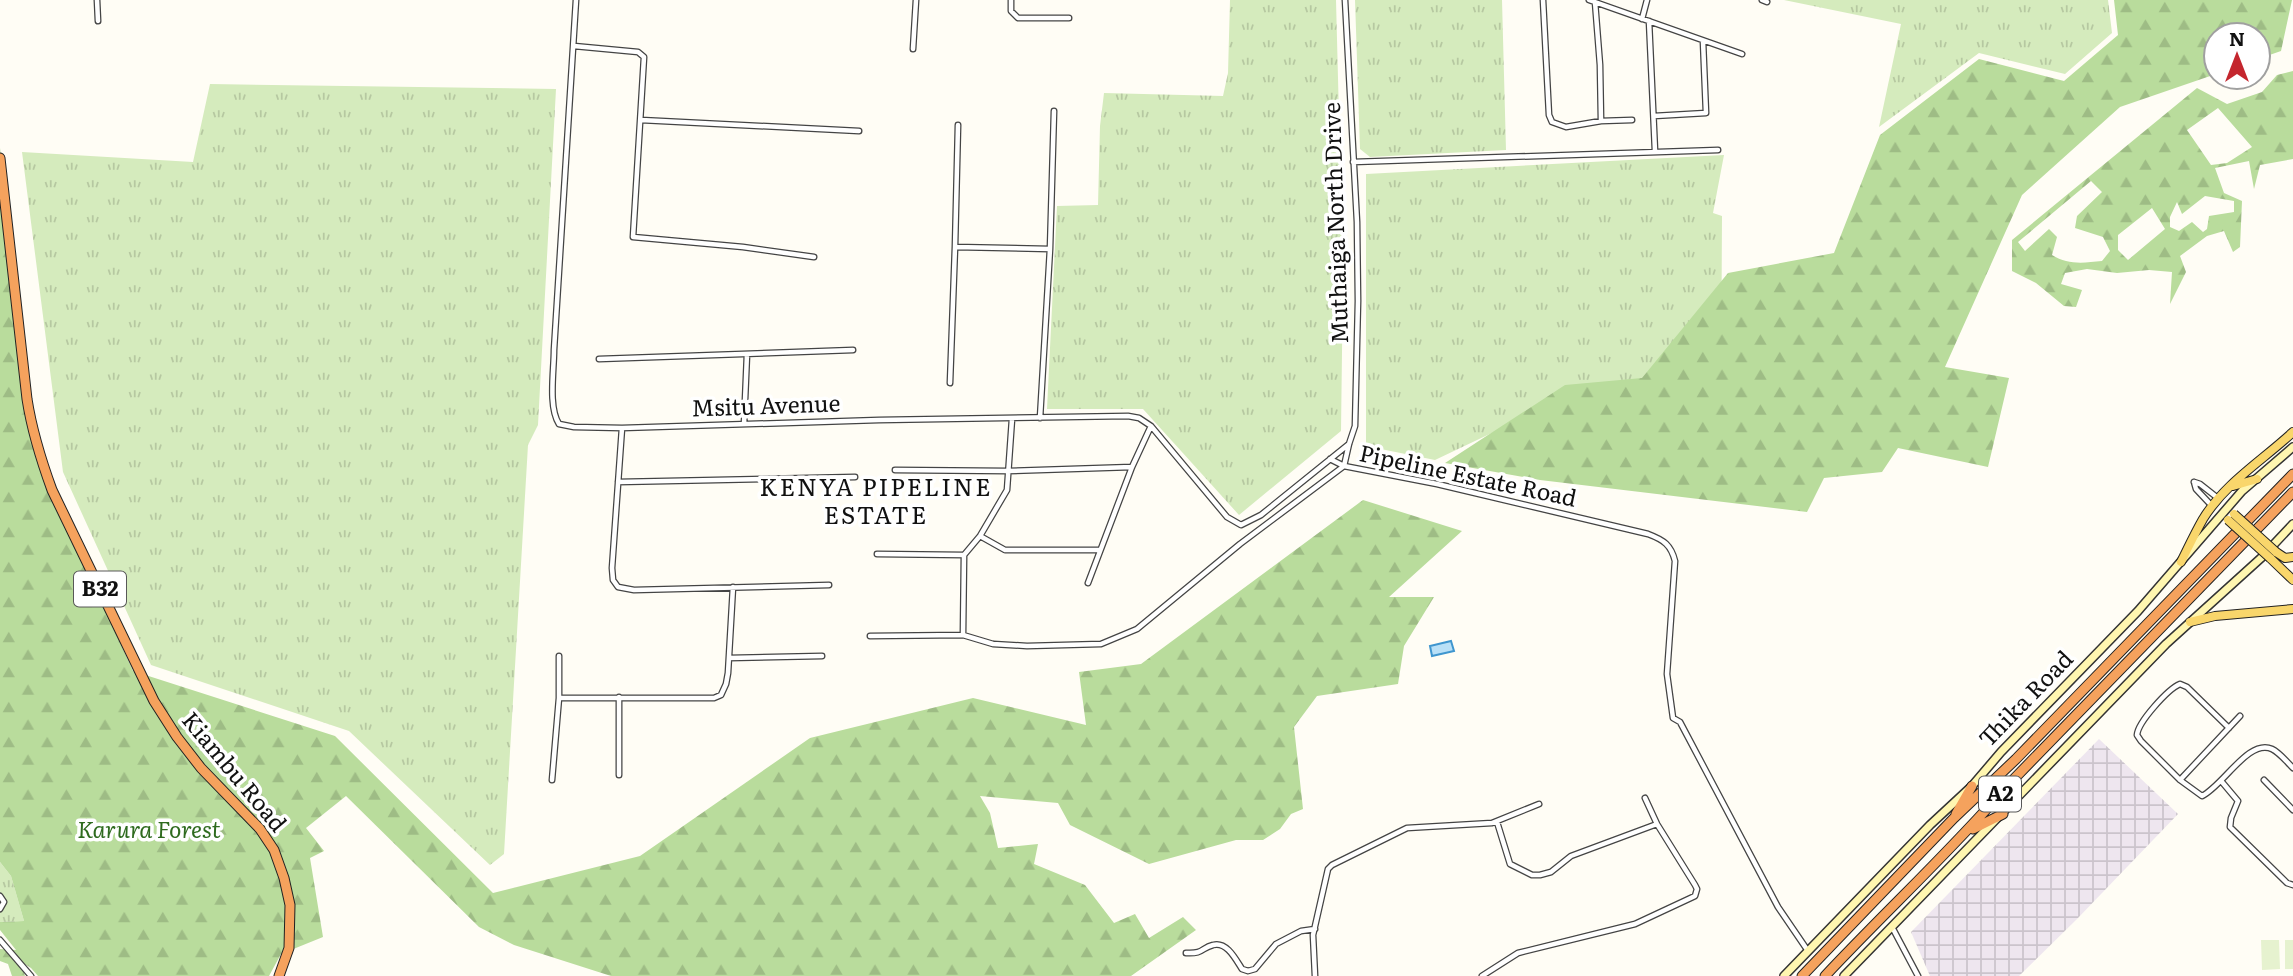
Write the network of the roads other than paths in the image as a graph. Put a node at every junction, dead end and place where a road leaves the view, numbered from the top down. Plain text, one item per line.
1 (97, 0) edge
2 (576, 0) edge
3 (916, 0) edge
4 (1011, 0) edge
5 (1345, 0) edge
6 (1543, 0) edge
7 (1647, 0) edge
8 (1592, 1) edge
9 (1069, 18) dead end
10 (1642, 19) junction
11 (98, 21) dead end
12 (1649, 21) junction
13 (1703, 40) junction
14 (574, 47) junction
15 (914, 49) dead end
16 (1742, 54) dead end
17 (1054, 111) dead end
18 (1654, 116) junction
19 (641, 120) junction
20 (1632, 120) dead end
21 (1601, 121) junction
22 (958, 125) dead end
23 (859, 131) dead end
24 (1718, 150) dead end
25 (1655, 151) junction
26 (0, 158) edge
27 (1353, 162) junction
28 (955, 247) junction
29 (1050, 249) junction
30 (814, 257) dead end
31 (853, 349) dead end
32 (747, 354) junction
33 (599, 359) dead end
34 (950, 383) dead end
35 (1040, 418) junction
36 (1012, 419) junction
37 (744, 424) junction
38 (1151, 426) junction
39 (622, 428) junction
40 (2293, 432) edge
41 (1349, 444) junction
42 (2293, 447) edge
43 (1331, 458) junction
44 (1344, 466) junction
45 (1132, 467) junction
46 (895, 470) dead end
47 (1008, 471) junction
48 (2293, 474) edge
49 (855, 477) dead end
50 (2258, 479) junction
51 (617, 482) junction
52 (2230, 486) junction
53 (2293, 492) edge
54 (2216, 503) junction
55 (2228, 514) junction
56 (2293, 524) edge
57 (980, 536) junction
58 (1100, 550) junction
59 (877, 554) dead end
60 (964, 555) junction
61 (2273, 555) junction
62 (2289, 557) edge
63 (2181, 562) junction
64 (2293, 580) edge
65 (1088, 583) dead end
66 (830, 585) dead end
67 (733, 587) junction
68 (2293, 609) edge
69 (2190, 621) junction
70 (963, 635) junction
71 (870, 636) dead end
72 (559, 656) dead end
73 (822, 656) dead end
74 (729, 658) junction
75 (619, 697) junction
76 (559, 698) junction
77 (2240, 716) dead end
78 (2229, 728) junction
79 (2293, 768) edge
80 (619, 775) dead end
81 (552, 780) dead end
82 (2180, 780) junction
83 (2264, 780) dead end
84 (2222, 782) junction
85 (1972, 786) junction
86 (1645, 798) dead end
87 (1539, 804) dead end
88 (2293, 810) edge
89 (2003, 814) junction
90 (1954, 818) junction
91 (1497, 822) junction
92 (1657, 824) junction
93 (1969, 831) junction
94 (2293, 885) edge
95 (0, 896) edge
96 (0, 909) edge
97 (1892, 927) junction
98 (1315, 929) junction
99 (0, 940) edge
100 (1808, 951) junction
101 (1186, 953) dead end
102 (32, 976) edge
103 (279, 976) edge
104 (1315, 976) edge
105 (1482, 976) edge
106 (1784, 976) edge
107 (1802, 976) edge
108 (1825, 976) edge
109 (1843, 976) edge
110 (1918, 976) edge

1 - 11 street
2 - 14 street, Msitu Avenue
3 - 15 street
4 - 9 street
5 - 27 street, Muthaiga North Drive
6 - 21 street
7 - 10 street
8 - 10 street
8 - 21 street
10 - 12 street
12 - 13 street
12 - 18 street
13 - 16 street
13 - 18 street
14 - 19 street
14 - 39 street, Msitu Avenue
17 - 29 street
18 - 25 street
19 - 23 street
19 - 30 street
20 - 21 street
22 - 28 street
24 - 25 street
25 - 27 street
26 - 103 highway, Kiambu Road / B32
27 - 41 street, Muthaiga North Drive
28 - 29 street
28 - 34 street
29 - 35 street
31 - 32 street
32 - 33 street
32 - 37 street
35 - 36 street, Msitu Avenue
35 - 38 street, Msitu Avenue
36 - 37 street, Msitu Avenue
36 - 47 street
37 - 39 street, Msitu Avenue
38 - 43 street
38 - 45 street
39 - 51 street
40 - 52 main road
41 - 43 street
41 - 44 street, Muthaiga North Drive
42 - 50 main road, Thika Road
43 - 44 street
44 - 70 street, Pipeline Estate Road
44 - 100 street, Pipeline Estate Road
45 - 47 street
45 - 58 street
46 - 47 street
47 - 57 street
48 - 90 highway, Thika Road / A2
49 - 51 street
50 - 52 main road
50 - 55 main road, Thika Road
51 - 67 street
52 - 54 main road
53 - 93 highway, Thika Road / A2
54 - 54 street
54 - 63 main road
55 - 61 main road, bridge
55 - 63 main road, Thika Road
56 - 69 main road
57 - 58 street
57 - 60 street
58 - 65 street
59 - 60 street
60 - 70 street
61 - 62 main road
61 - 64 main road
63 - 85 main road, Thika Road
66 - 67 street
67 - 74 street
68 - 69 main road
69 - 89 main road
70 - 71 street, Pipeline Estate Road
72 - 76 street
73 - 74 street
74 - 75 street
75 - 76 street
75 - 80 street
76 - 81 street
77 - 78 street
78 - 82 street
78 - 82 street
79 - 84 street
82 - 84 street
83 - 88 street
84 - 94 street
85 - 90 highway
85 - 100 main road, Thika Road
86 - 92 street
87 - 91 street
89 - 93 highway
89 - 97 main road
90 - 107 highway, Thika Road / A2
91 - 92 street
91 - 98 street
92 - 105 street
93 - 108 highway, Thika Road / A2
95 - 96 street
97 - 109 main road
97 - 110 street
98 - 101 street
98 - 104 street
99 - 102 street
100 - 106 main road, Thika Road

